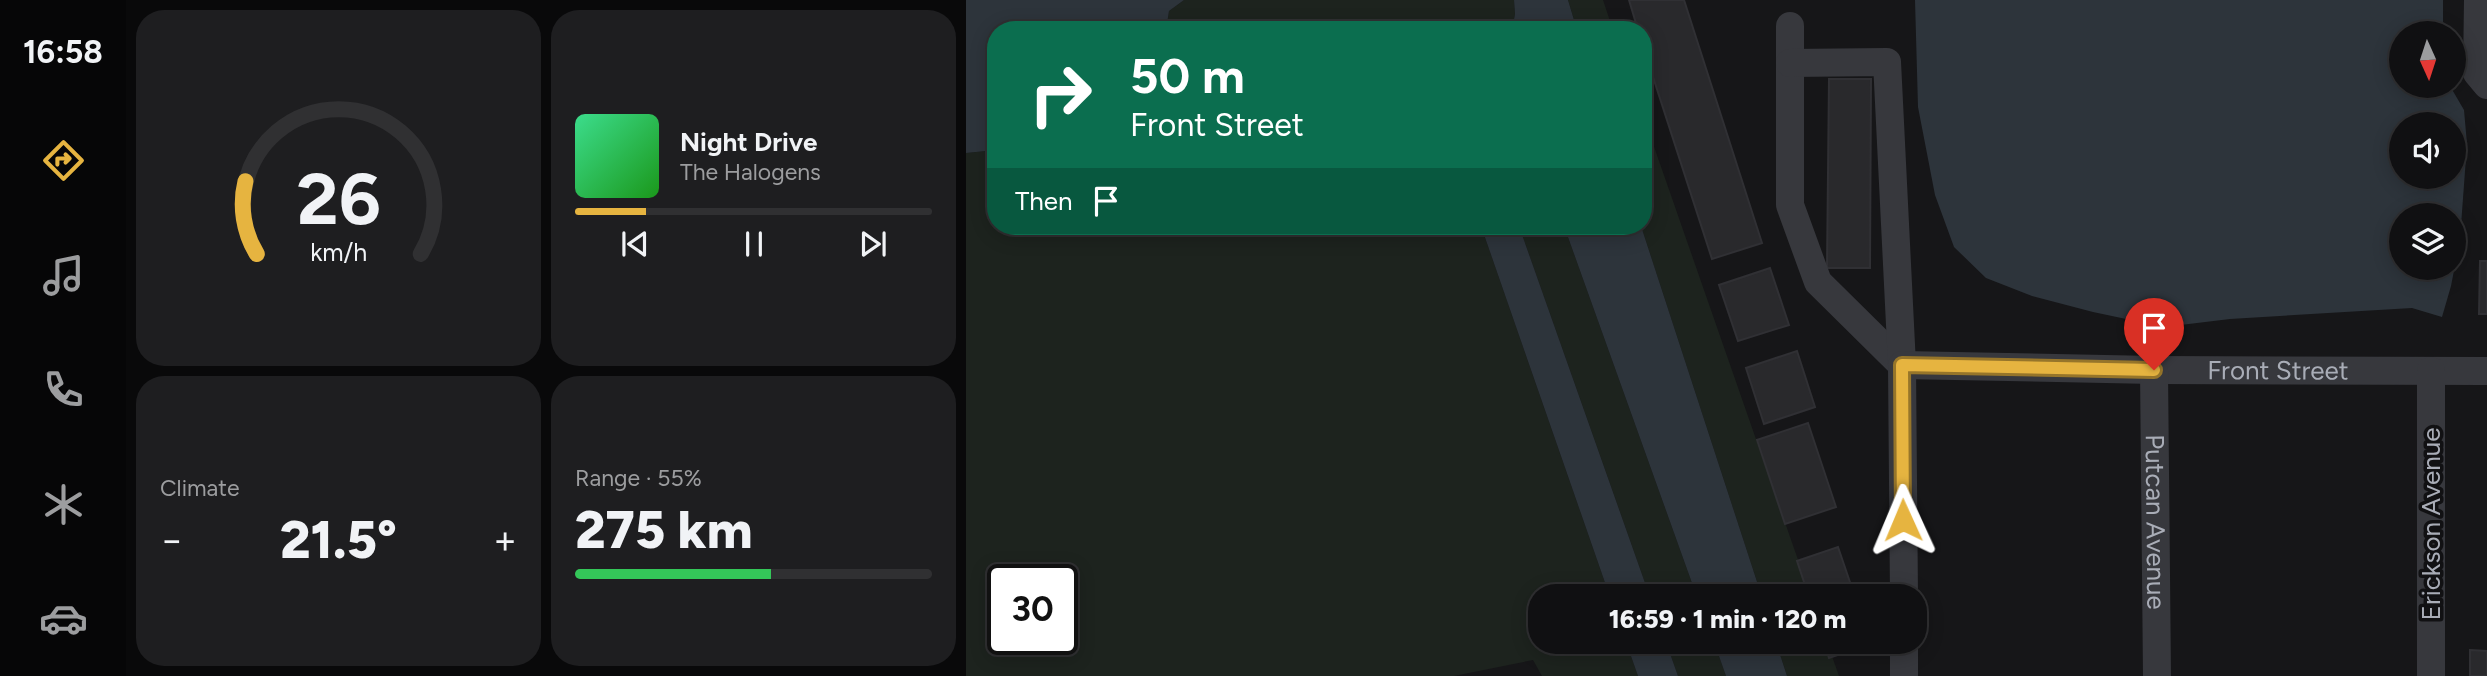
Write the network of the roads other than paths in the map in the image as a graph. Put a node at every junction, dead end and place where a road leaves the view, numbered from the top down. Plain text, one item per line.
1 (2479, 0) edge
2 (1790, 26) dead end
3 (1790, 63) junction
4 (2482, 79) edge
5 (1902, 365) junction
6 (2154, 370) junction
7 (2431, 371) junction
8 (2487, 371) edge
9 (1904, 584) edge
10 (1904, 654) edge
11 (1904, 676) edge
12 (2157, 676) edge
13 (2431, 676) edge

1 - 4 street
2 - 3 street
3 - 5 street
3 - 5 street
5 - 6 street, Front Street
5 - 9 street
6 - 7 street, Front Street
6 - 12 street, Putcan Avenue
7 - 8 street, Front Street
7 - 13 street, Erickson Avenue
10 - 11 street

